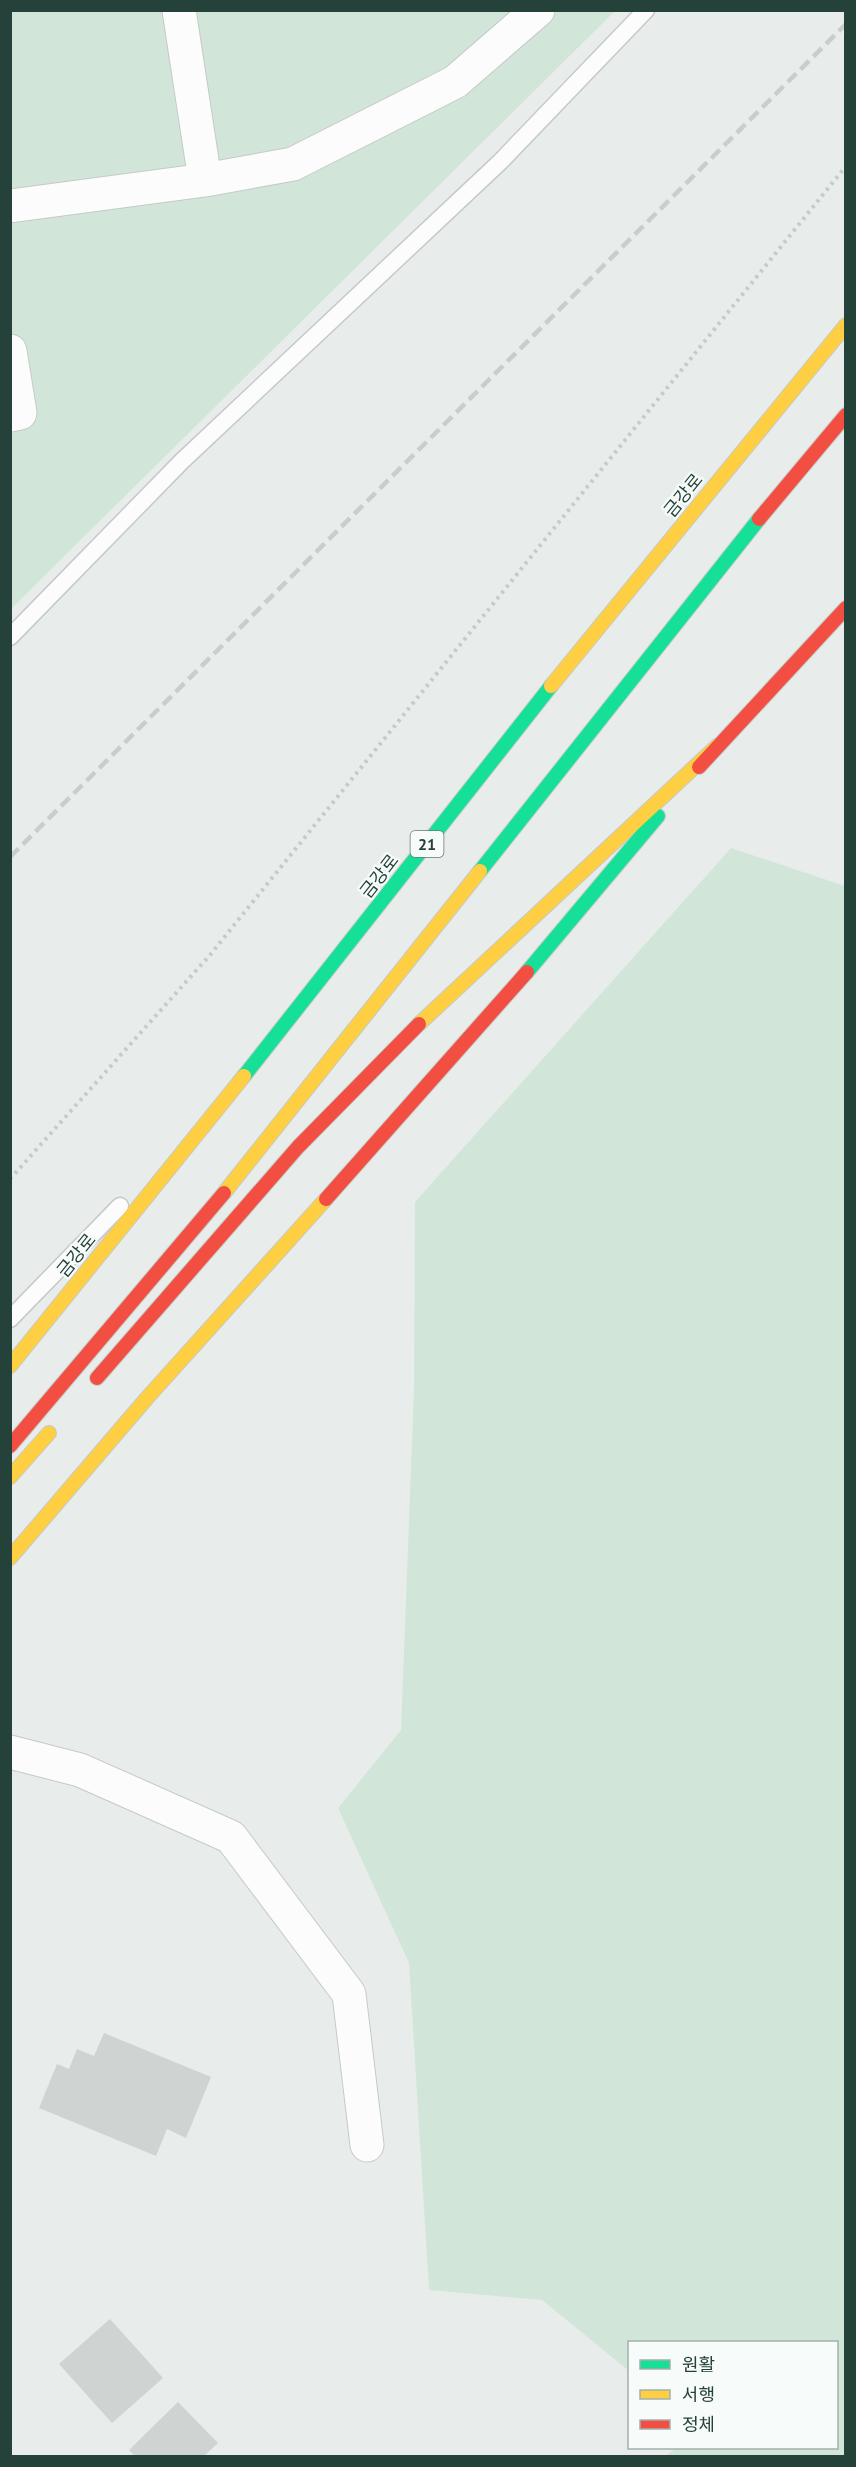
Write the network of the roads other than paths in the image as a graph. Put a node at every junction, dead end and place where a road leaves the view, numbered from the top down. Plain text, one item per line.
1 (179, 10) edge
2 (538, 10) edge
3 (646, 10) edge
4 (205, 180) junction
5 (10, 206) edge
6 (846, 325) edge
7 (10, 351) edge
8 (10, 415) edge
9 (846, 415) edge
10 (846, 608) edge
11 (10, 637) edge
12 (717, 746) junction
13 (262, 1054) junction
14 (10, 1319) edge
15 (10, 1366) edge
16 (88, 1388) dead end
17 (57, 1423) dead end
18 (10, 1446) edge
19 (10, 1477) edge
20 (10, 1558) edge
21 (10, 1752) edge
22 (367, 2145) dead end

1 - 4 street
2 - 4 street
3 - 11 lane
4 - 5 street
6 - 13 main road, 금강로 / 21
7 - 8 street
9 - 18 main road
10 - 12 main road
12 - 16 main road
12 - 20 main road
13 - 14 lane
13 - 15 main road, 금강로 / 21
17 - 19 main road
21 - 22 street

